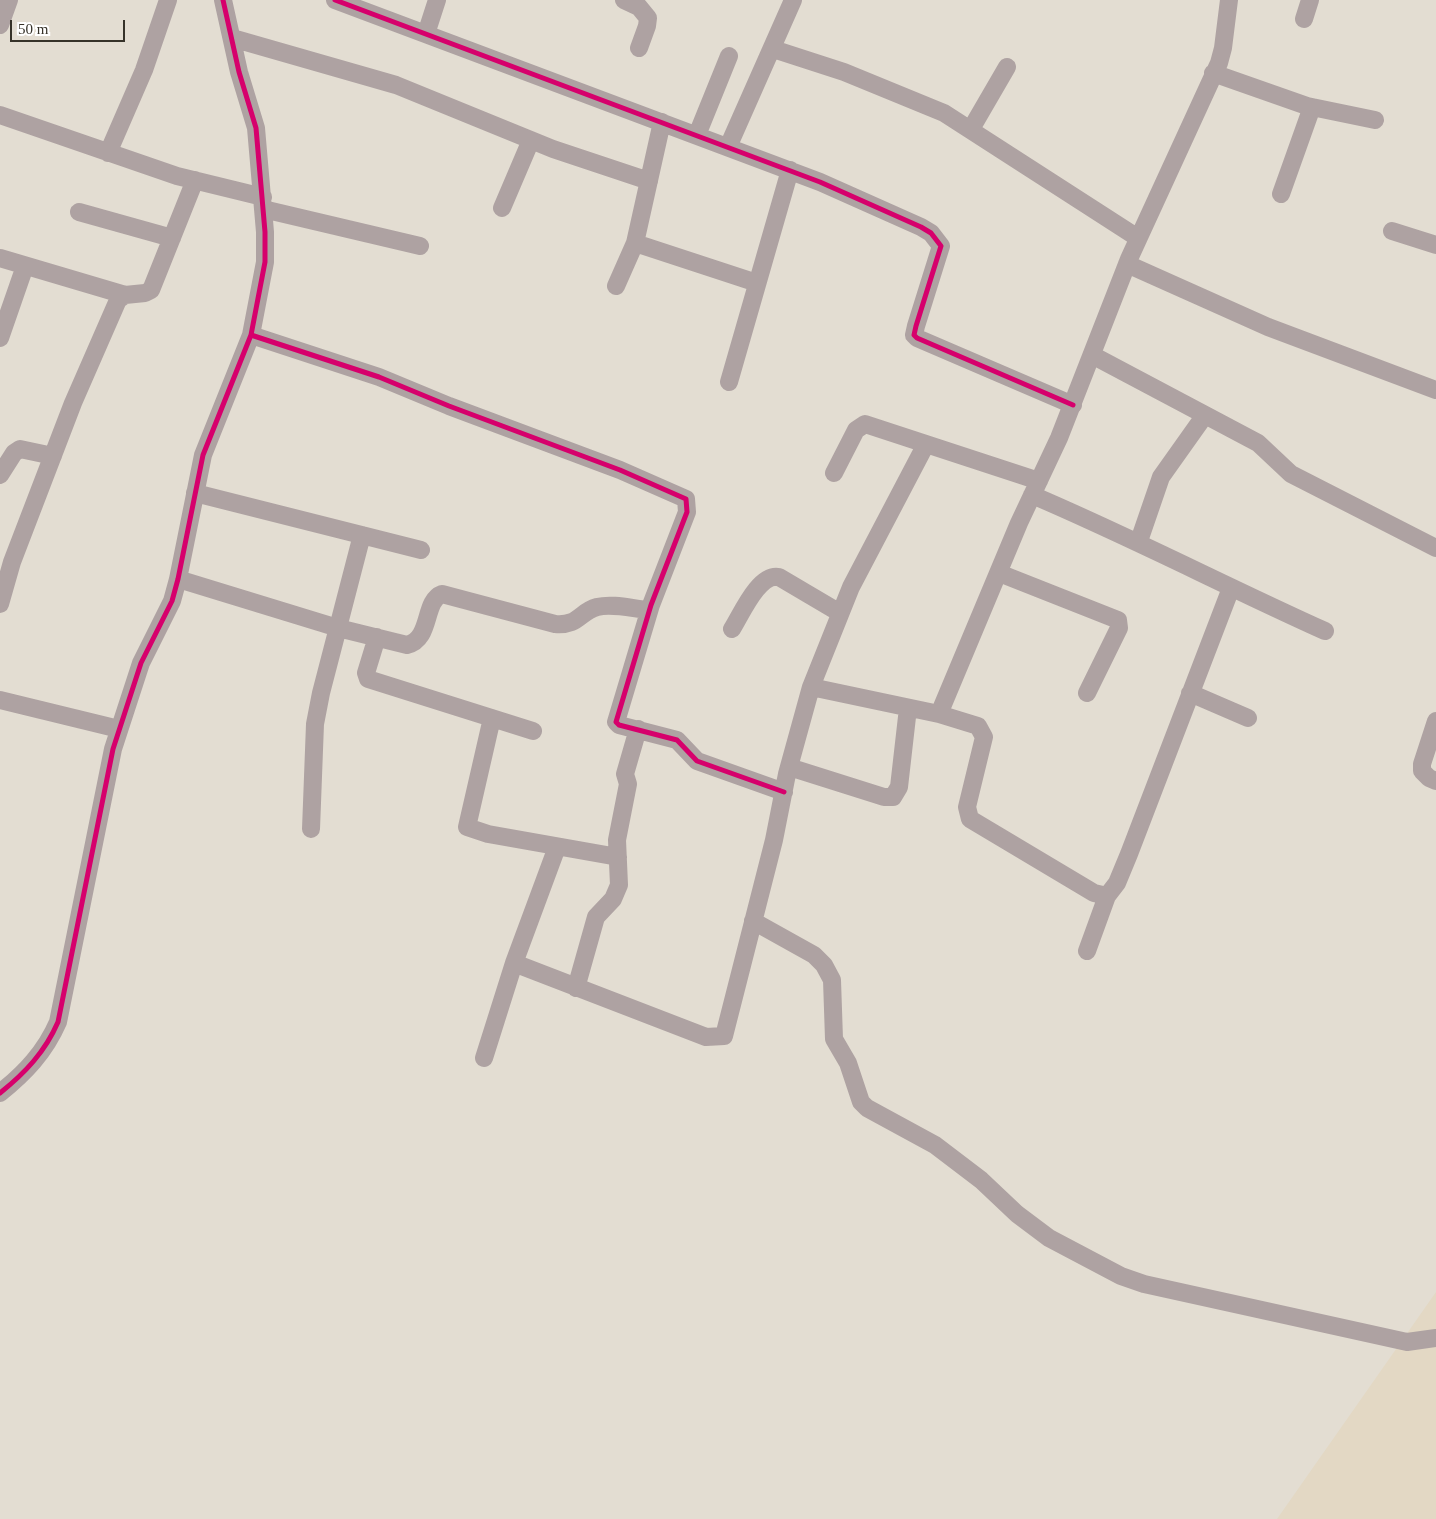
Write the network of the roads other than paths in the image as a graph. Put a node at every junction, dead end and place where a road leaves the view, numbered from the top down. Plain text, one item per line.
1 (9, 0) edge
2 (168, 0) edge
3 (223, 0) edge
4 (335, 0) edge
5 (437, 0) edge
6 (624, 0) edge
7 (793, 0) edge
8 (1310, 0) edge
9 (1225, 1) edge
10 (1304, 19) dead end
11 (0, 25) edge
12 (426, 34) junction
13 (232, 38) junction
14 (639, 48) dead end
15 (772, 49) junction
16 (729, 56) dead end
17 (1007, 67) dead end
18 (1213, 73) junction
19 (1312, 107) junction
20 (0, 115) edge
21 (1375, 120) dead end
22 (662, 122) junction
23 (971, 129) junction
24 (697, 135) junction
25 (531, 140) junction
26 (728, 147) junction
27 (108, 153) junction
28 (790, 170) junction
29 (195, 180) junction
30 (649, 181) junction
31 (1281, 194) dead end
32 (263, 203) junction
33 (502, 208) dead end
34 (79, 212) dead end
35 (1392, 232) dead end
36 (172, 238) junction
37 (1138, 238) junction
38 (635, 243) junction
39 (1436, 245) edge
40 (420, 246) dead end
41 (0, 258) edge
42 (1127, 264) junction
43 (25, 266) junction
44 (757, 283) junction
45 (616, 286) dead end
46 (125, 295) junction
47 (251, 335) junction
48 (0, 338) edge
49 (1092, 355) junction
50 (729, 382) dead end
51 (1436, 390) edge
52 (1073, 405) junction
53 (1205, 414) junction
54 (926, 444) junction
55 (53, 456) junction
56 (834, 473) dead end
57 (0, 475) edge
58 (1036, 488) junction
59 (195, 494) junction
60 (362, 535) junction
61 (1139, 542) junction
62 (1436, 548) edge
63 (422, 550) dead end
64 (6, 561) edge
65 (1000, 574) junction
66 (178, 579) junction
67 (1231, 588) junction
68 (0, 604) edge
69 (649, 610) junction
70 (840, 613) junction
71 (338, 628) junction
72 (732, 629) dead end
73 (1325, 631) dead end
74 (377, 637) junction
75 (810, 687) junction
76 (1087, 693) dead end
77 (1190, 693) junction
78 (0, 700) edge
79 (908, 708) junction
80 (939, 714) junction
81 (492, 718) junction
82 (1248, 718) dead end
83 (1436, 721) edge
84 (119, 729) junction
85 (638, 729) junction
86 (534, 731) dead end
87 (789, 767) junction
88 (1436, 780) edge
89 (784, 792) junction
90 (311, 829) dead end
91 (556, 846) junction
92 (618, 857) junction
93 (1107, 896) junction
94 (753, 921) junction
95 (1087, 951) dead end
96 (514, 963) junction
97 (576, 988) junction
98 (484, 1058) dead end
99 (0, 1093) edge
100 (1436, 1338) edge

1 - 11 street
2 - 27 street
3 - 13 street
4 - 12 street
5 - 12 street
6 - 14 street
7 - 15 street
8 - 10 street
9 - 18 street
12 - 22 street
13 - 25 street
13 - 32 street
15 - 23 street
15 - 26 street
16 - 24 street
17 - 23 street
18 - 19 street
18 - 37 street
19 - 21 street
19 - 31 street
20 - 27 street
22 - 24 street
22 - 30 street
23 - 37 street
24 - 26 street
25 - 30 street
25 - 33 street
26 - 28 street
27 - 29 street
28 - 44 street
28 - 52 street
29 - 32 street
29 - 36 street
30 - 38 street
32 - 40 street
32 - 47 street
34 - 36 street
35 - 39 street
36 - 46 street
37 - 42 street
38 - 44 street
38 - 45 street
41 - 43 street
42 - 49 street
42 - 51 street
43 - 46 street
43 - 48 street
44 - 50 street
46 - 55 street
47 - 59 street
47 - 69 street
49 - 52 street
49 - 53 street
52 - 58 street
53 - 61 street
53 - 62 street
54 - 56 street
54 - 58 street
54 - 70 street
55 - 57 street
55 - 64 street
58 - 61 street
58 - 65 street
59 - 60 street
59 - 66 street
60 - 63 street
60 - 71 street
61 - 67 street
64 - 68 street
65 - 76 street
65 - 80 street
66 - 71 street
66 - 84 street
67 - 73 street
67 - 77 street
69 - 74 street
69 - 85 street
70 - 72 street
70 - 75 street
71 - 74 street
71 - 90 street
74 - 81 street
75 - 79 street
75 - 87 street
77 - 82 street
77 - 93 street
78 - 84 street
79 - 80 street
79 - 87 street
80 - 93 street
81 - 86 street
81 - 91 street
83 - 88 street
84 - 99 street
85 - 89 street
85 - 92 street
87 - 89 street
89 - 94 street
91 - 92 street
91 - 96 street
92 - 97 street
93 - 95 street
94 - 97 street
94 - 100 street
96 - 97 street
96 - 98 street

